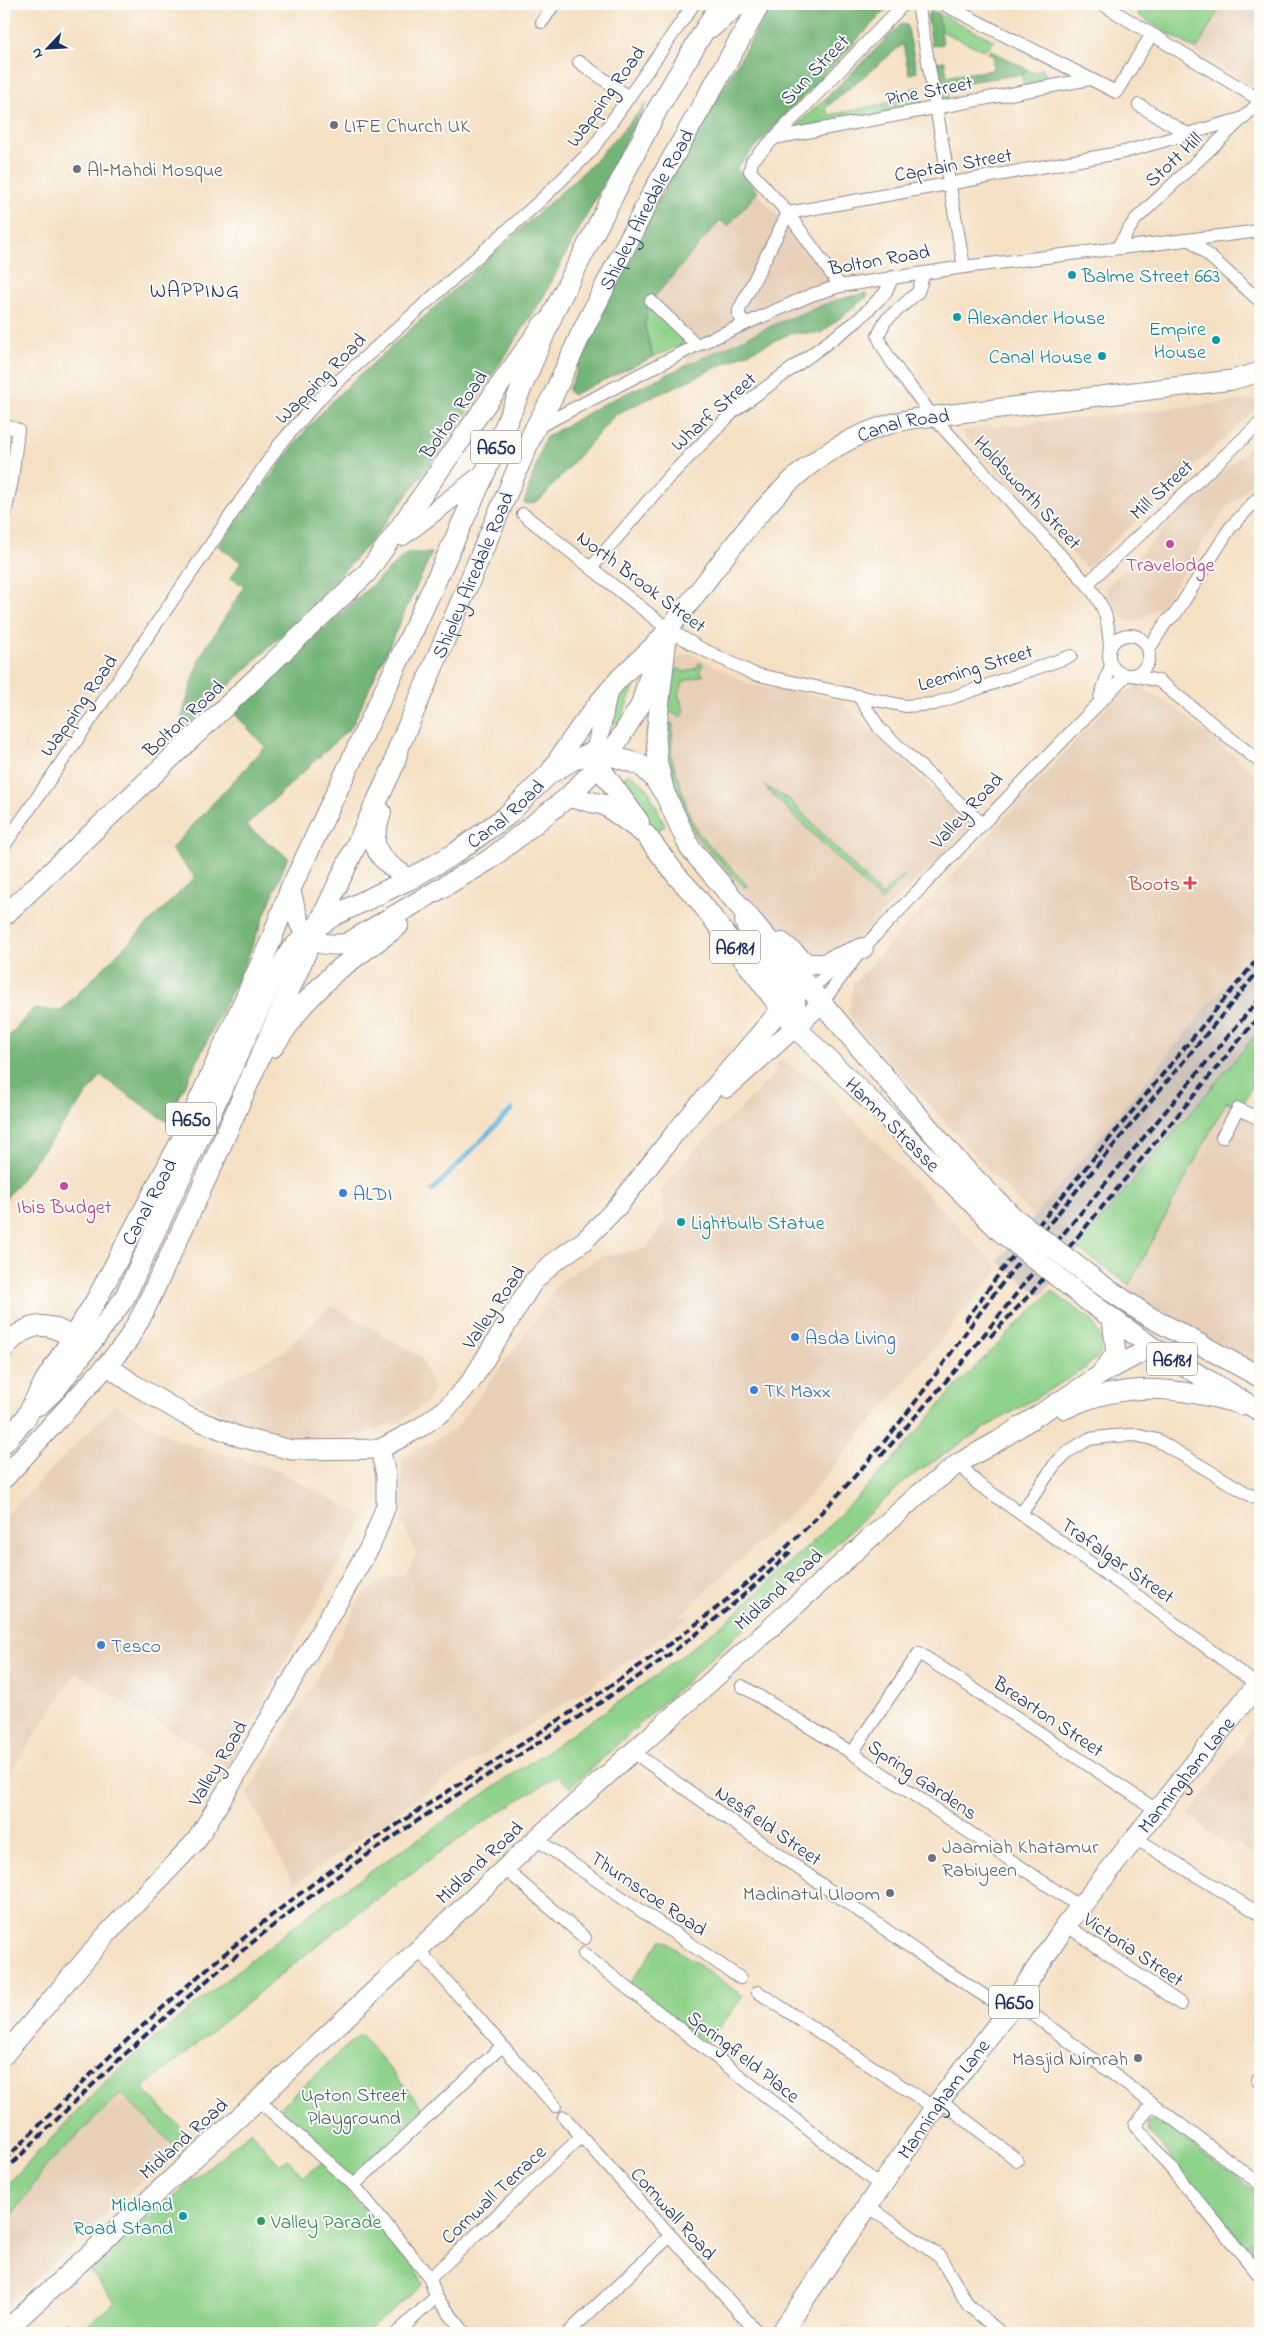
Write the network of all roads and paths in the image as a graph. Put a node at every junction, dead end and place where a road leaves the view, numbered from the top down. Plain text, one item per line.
1 (554, 4) edge
2 (694, 4) edge
3 (720, 4) edge
4 (739, 4) edge
5 (760, 4) edge
6 (904, 4) edge
7 (918, 4) edge
8 (943, 4) edge
9 (1102, 4) edge
10 (959, 7) edge
11 (542, 22) dead end
12 (1152, 34) junction
13 (700, 38) junction
14 (579, 62) dead end
15 (1090, 79) junction
16 (629, 97) junction
17 (1260, 101) edge
18 (1139, 105) dead end
19 (937, 108) junction
20 (1244, 118) junction
21 (1189, 135) junction
22 (774, 138) junction
23 (950, 184) junction
24 (788, 213) junction
25 (1260, 231) edge
26 (1191, 240) junction
27 (1117, 248) junction
28 (964, 267) junction
29 (924, 273) junction
30 (893, 277) junction
31 (840, 286) junction
32 (651, 301) dead end
33 (1260, 301) edge
34 (556, 307) junction
35 (745, 324) junction
36 (697, 345) junction
37 (1260, 372) edge
38 (1232, 380) junction
39 (1260, 385) edge
40 (932, 416) junction
41 (1260, 423) edge
42 (4, 424) edge
43 (534, 430) junction
44 (485, 473) junction
45 (1260, 496) edge
46 (524, 514) dead end
47 (4, 519) edge
48 (387, 547) junction
49 (591, 568) junction
50 (1087, 584) junction
51 (1108, 619) junction
52 (1166, 622) junction
53 (665, 633) junction
54 (1133, 636) junction
55 (1110, 648) junction
56 (1149, 653) junction
57 (1071, 656) dead end
58 (1111, 665) junction
59 (1129, 675) junction
60 (1159, 681) junction
61 (608, 692) junction
62 (859, 698) junction
63 (1100, 700) junction
64 (602, 757) junction
65 (1260, 762) edge
66 (394, 764) junction
67 (549, 774) junction
68 (666, 796) junction
69 (568, 797) junction
70 (982, 824) junction
71 (646, 835) junction
72 (4, 846) edge
73 (410, 879) junction
74 (453, 880) junction
75 (290, 890) junction
76 (738, 903) junction
77 (4, 916) edge
78 (312, 934) junction
79 (863, 948) junction
80 (802, 1000) junction
81 (796, 1028) junction
82 (246, 1087) junction
83 (1260, 1119) edge
84 (675, 1133) junction
85 (1222, 1137) dead end
86 (1112, 1319) junction
87 (80, 1344) junction
88 (1202, 1345) junction
89 (1152, 1347) junction
90 (4, 1348) edge
91 (107, 1365) junction
92 (1100, 1375) junction
93 (1260, 1378) edge
94 (1258, 1410) edge
95 (998, 1441) junction
96 (4, 1443) edge
97 (380, 1449) junction
98 (959, 1464) junction
99 (4, 1478) edge
100 (1260, 1501) edge
101 (1021, 1514) junction
102 (1259, 1683) edge
103 (742, 1686) dead end
104 (633, 1752) junction
105 (852, 1753) junction
106 (1158, 1811) junction
107 (1136, 1838) junction
108 (536, 1840) junction
109 (505, 1869) junction
110 (1080, 1907) junction
111 (1260, 1914) edge
112 (1066, 1925) junction
113 (585, 1938) dead end
114 (419, 1950) junction
115 (584, 1954) dead end
116 (740, 1978) dead end
117 (758, 1992) dead end
118 (1181, 2004) dead end
119 (1012, 2006) junction
120 (502, 2046) junction
121 (4, 2055) edge
122 (258, 2100) junction
123 (938, 2104) junction
124 (1154, 2104) junction
125 (555, 2106) dead end
126 (564, 2117) dead end
127 (581, 2137) junction
128 (1017, 2160) dead end
129 (1260, 2184) edge
130 (354, 2185) junction
131 (882, 2187) junction
132 (868, 2206) junction
133 (669, 2237) junction
134 (1260, 2276) edge
135 (430, 2278) junction
136 (436, 2297) junction
137 (4, 2332) edge
138 (397, 2333) edge
139 (465, 2333) edge
140 (568, 2333) edge
141 (758, 2333) edge
142 (781, 2333) edge
143 (1001, 2333) edge

1 - 11 street
2 - 16 street, Wapping Road
3 - 13 main road, Shipley Airedale Road / A650
4 - 13 main road
5 - 43 main road, Shipley Airedale Road / A650
6 - 22 street, Sun Street
7 - 19 street
8 - 10 street
9 - 12 street
10 - 15 street
12 - 15 street
12 - 17 street
13 - 34 main road, Shipley Airedale Road / A650
14 - 16 street
15 - 19 street, Pine Street
16 - 72 street, Wapping Road
17 - 20 street, Stott Hill
18 - 21 street
19 - 22 street, Pine Street
19 - 23 street
20 - 21 street, Captain Street
20 - 27 street, Stott Hill
21 - 23 street, Captain Street
22 - 24 street, Sun Street
23 - 24 street, Captain Street
23 - 28 street
24 - 31 street
24 - 35 street
25 - 26 street, Bolton Road
26 - 27 street, Bolton Road
26 - 33 street
27 - 28 street, Bolton Road
28 - 29 street, Bolton Road
29 - 30 street, Bolton Road
29 - 40 street, Holdsworth Street
30 - 31 street, Bolton Road
30 - 49 street, Wharf Street
31 - 35 street, Bolton Road
32 - 36 street
34 - 44 main road, Shipley Airedale Road / A650
34 - 48 street, Bolton Road
35 - 36 street, Bolton Road
36 - 43 street, Bolton Road
37 - 38 street, Canal Road
38 - 39 street, Canal Road
38 - 40 street, Canal Road
40 - 50 street, Holdsworth Street
40 - 53 street, Canal Road
41 - 50 street, Mill Street
42 - 47 street
43 - 44 main road
43 - 66 main road, Shipley Airedale Road / A650
44 - 48 street, Bolton Road
44 - 75 main road, Shipley Airedale Road / A650
45 - 52 street
46 - 49 street, North Brook Street
48 - 77 street, Bolton Road
49 - 53 street, North Brook Street
50 - 51 street, Holdsworth Street
51 - 54 street, Holdsworth Street
51 - 55 street, Holdsworth Street
52 - 54 street
52 - 56 street
53 - 61 street, Canal Road
53 - 62 street, North Brook Street
53 - 64 street, Canal Road
53 - 68 street
54 - 55 street
54 - 56 street
55 - 58 street
56 - 59 street
56 - 60 street
57 - 62 street, Leeming Street
58 - 59 street
58 - 63 street
59 - 60 street
59 - 63 street, Valley Road
60 - 65 street
61 - 64 street
61 - 67 street, Canal Road
62 - 70 street
63 - 70 street, Valley Road
64 - 67 main road
64 - 68 main road, Hamm Strasse / A6181
64 - 69 main road, Canal Road
64 - 71 main road, A6181
66 - 73 main road
66 - 78 main road, Shipley Airedale Road / A650
67 - 73 main road, Canal Road
68 - 76 main road, Hamm Strasse / A6181
69 - 71 main road, Hamm Strasse / A6181
69 - 74 main road, Canal Road
70 - 79 street, Valley Road
71 - 80 main road, Hamm Strasse / A6181
73 - 78 main road, Canal Road
74 - 78 main road, Canal Road
74 - 82 main road, Canal Road
75 - 78 main road
75 - 87 main road, Canal Road / A650
76 - 79 main road
76 - 80 main road, Hamm Strasse / A6181
78 - 82 main road, Canal Road / A650
78 - 87 main road, A650
79 - 80 street, Valley Road
79 - 80 street, Valley Road
80 - 81 main road, Hamm Strasse / A6181
80 - 81 street, Valley Road
80 - 84 street, Valley Road
80 - 88 main road, Hamm Strasse / A6181, bridge
81 - 84 street, Valley Road
81 - 86 main road, Hamm Strasse / A6181, bridge
82 - 91 main road, Canal Road / A650
83 - 85 street
84 - 97 street, Valley Road
86 - 89 main road, Hamm Strasse / A6181
86 - 92 street, Midland Road
87 - 90 main road
87 - 91 main road
87 - 96 main road, A650
88 - 89 main road
88 - 93 main road, Hamm Strasse / A6181
89 - 92 street, Midland Road
89 - 94 main road, Hamm Strasse / A6181
91 - 97 street, Valley Road
91 - 99 main road, Canal Road / A650
92 - 95 street, Midland Road
94 - 95 street, Midland Road
95 - 98 street, Midland Road
97 - 121 street, Valley Road
98 - 101 street, Trafalgar Street
98 - 104 street, Midland Road
100 - 101 street
101 - 102 street, Trafalgar Street
102 - 106 main road, Manningham Lane / A650
103 - 105 street, Spring Gardens
104 - 108 street, Midland Road
104 - 119 street, Nesfield Street
105 - 106 street, Brearton Street
105 - 110 street, Spring Gardens
106 - 107 main road, Manningham Lane / A650
107 - 110 main road, Manningham Lane / A650
107 - 111 street
108 - 109 street, Midland Road
108 - 116 street, Thurnscoe Road
109 - 113 street
109 - 114 street, Midland Road
110 - 112 main road, Manningham Lane / A650
112 - 118 street, Victoria Street
112 - 119 main road, Manningham Lane / A650
114 - 120 street
114 - 122 street, Midland Road
115 - 131 street, Springfield Place
117 - 123 street
119 - 123 main road, Manningham Lane / A650
119 - 124 street, Nesfield Street
120 - 125 street
120 - 130 street
122 - 130 street
122 - 137 street, Midland Road
123 - 128 street
123 - 131 main road, Manningham Lane / A650
124 - 129 street, Nesfield Street
124 - 134 street
126 - 127 street, Cornwall Road
127 - 133 street, Cornwall Road
127 - 135 street, Cornwall Terrace
130 - 135 street
131 - 132 main road, Manningham Lane / A650
132 - 142 main road, Manningham Lane / A650
132 - 143 street
133 - 140 street
133 - 141 street, Cornwall Road
135 - 136 street
136 - 138 street
136 - 139 street

